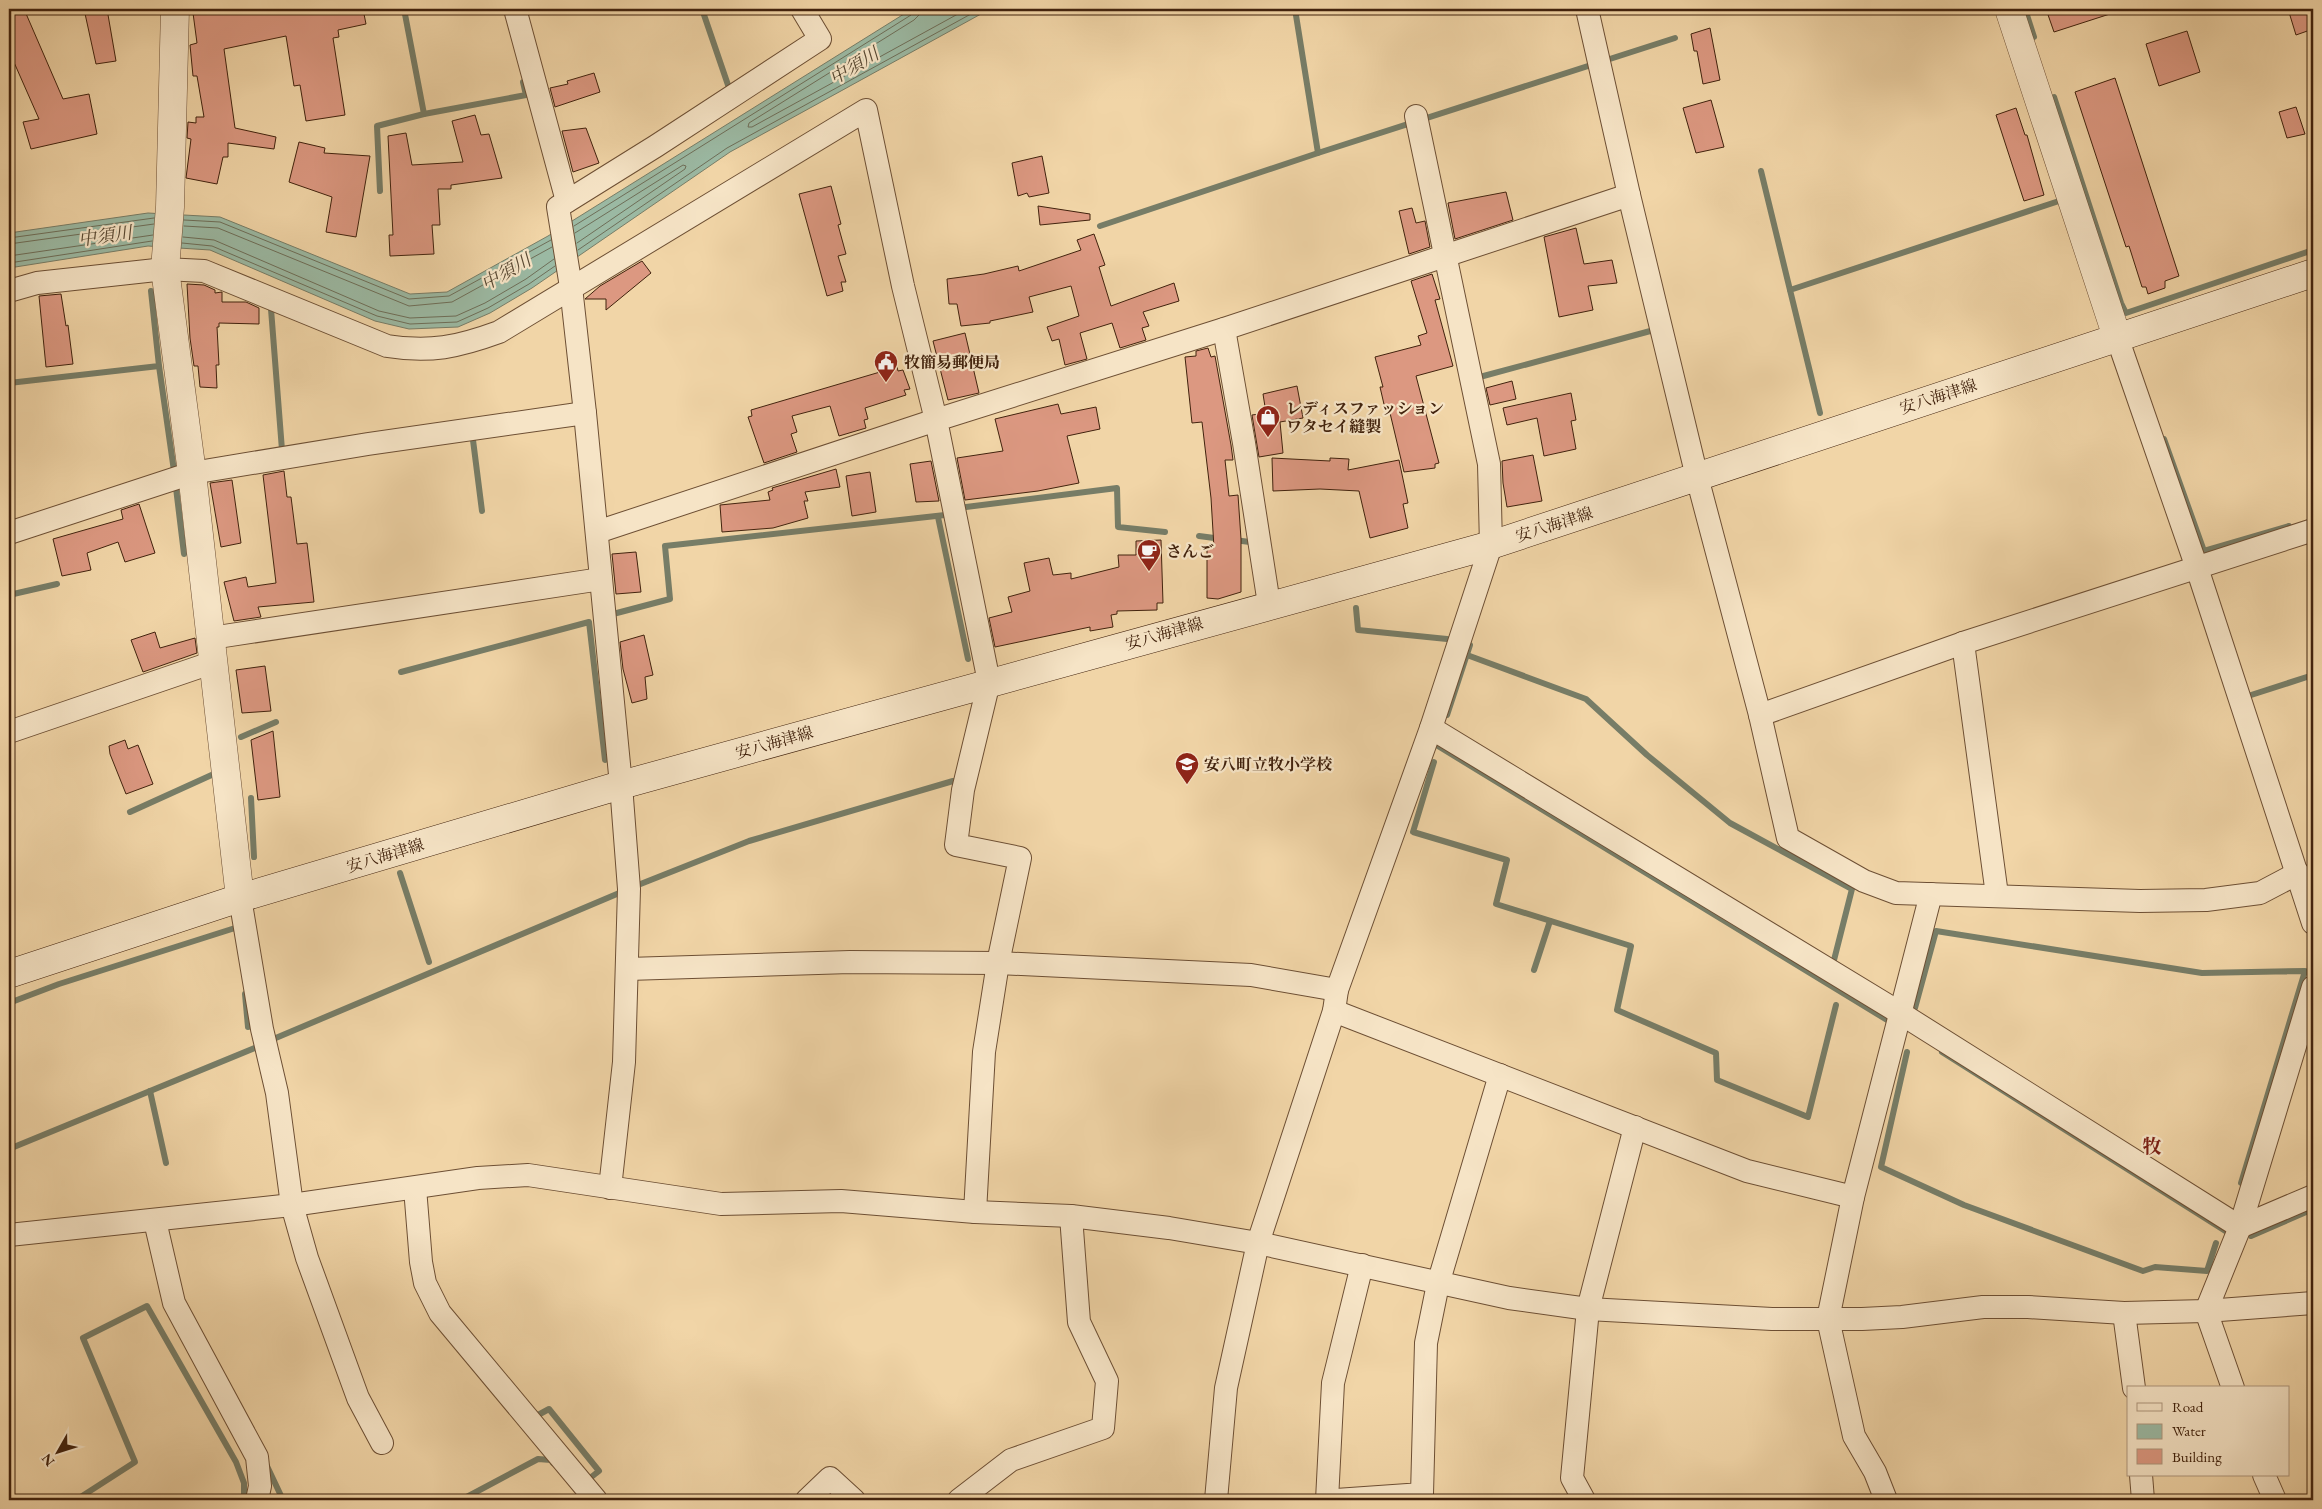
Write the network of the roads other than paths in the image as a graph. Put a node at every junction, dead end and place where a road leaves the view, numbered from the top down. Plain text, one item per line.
1 (175, 9) edge
2 (515, 9) edge
3 (802, 9) edge
4 (1588, 9) edge
5 (2009, 9) edge
6 (1416, 116) dead end
7 (1629, 195) junction
8 (564, 211) junction
9 (1444, 255) junction
10 (165, 262) junction
11 (2313, 273) edge
12 (570, 278) junction
13 (9, 291) edge
14 (1224, 329) junction
15 (2117, 337) junction
16 (585, 413) junction
17 (936, 420) junction
18 (192, 474) junction
19 (1697, 477) junction
20 (2313, 530) edge
21 (597, 532) junction
22 (9, 533) edge
23 (1491, 545) junction
24 (2197, 568) junction
25 (601, 580) junction
26 (1269, 604) junction
27 (1963, 643) junction
28 (212, 650) junction
29 (989, 682) junction
30 (1760, 715) junction
31 (1430, 728) junction
32 (9, 732) edge
33 (621, 785) junction
34 (2304, 876) edge
35 (1931, 894) junction
36 (1997, 894) junction
37 (240, 898) junction
38 (2313, 923) edge
39 (998, 963) junction
40 (628, 969) junction
41 (9, 974) edge
42 (2313, 987) edge
43 (1335, 1000) junction
44 (1900, 1013) junction
45 (1500, 1075) junction
46 (1635, 1127) junction
47 (415, 1188) junction
48 (610, 1188) junction
49 (2313, 1196) edge
50 (1853, 1197) junction
51 (292, 1205) junction
52 (976, 1212) junction
53 (1071, 1216) junction
54 (155, 1221) junction
55 (2240, 1227) junction
56 (9, 1235) edge
57 (1258, 1243) junction
58 (1362, 1265) junction
59 (1438, 1284) junction
60 (2313, 1303) edge
61 (1588, 1309) junction
62 (2206, 1312) junction
63 (2124, 1314) junction
64 (1828, 1319) junction
65 (2134, 1386) edge
66 (2231, 1386) edge
67 (382, 1443) dead end
68 (2141, 1476) edge
69 (2264, 1476) edge
70 (257, 1500) edge
71 (596, 1500) edge
72 (807, 1500) edge
73 (854, 1500) edge
74 (959, 1500) edge
75 (1216, 1500) edge
76 (1326, 1500) edge
77 (1336, 1500) edge
78 (1584, 1500) edge
79 (1886, 1500) edge
80 (2143, 1500) edge
81 (2274, 1500) edge

1 - 10 main road
2 - 8 street
3 - 8 street
4 - 7 street
5 - 15 main road
6 - 9 street
7 - 9 street
7 - 19 street
8 - 12 street
9 - 14 street
9 - 23 street
10 - 12 street
10 - 13 street
10 - 18 main road
11 - 15 main road, 安八海津線
12 - 16 street
12 - 17 street
14 - 17 street
14 - 26 street
15 - 19 main road, 安八海津線
15 - 24 street
16 - 18 street
16 - 21 street
17 - 21 street
17 - 29 street
18 - 22 street
18 - 28 main road
19 - 23 main road, 安八海津線
19 - 30 street
20 - 24 street
21 - 25 street
23 - 26 main road, 安八海津線
23 - 31 street
24 - 27 street
24 - 34 street
25 - 28 street
25 - 33 street
26 - 29 main road, 安八海津線
27 - 30 street
27 - 36 street
28 - 32 street
28 - 37 main road
29 - 33 main road, 安八海津線
29 - 39 street
30 - 35 street
31 - 43 street
31 - 44 street
33 - 37 main road, 安八海津線
33 - 40 street
34 - 36 street
34 - 38 street
35 - 36 street
35 - 44 street
37 - 41 main road, 安八海津線
37 - 51 street
39 - 40 street
39 - 43 street
39 - 52 street
40 - 48 street
42 - 55 street
43 - 45 street
43 - 57 street
44 - 50 street
44 - 55 street
45 - 46 street
45 - 59 street
46 - 50 street
46 - 61 street
47 - 48 street
47 - 51 street
47 - 71 street
48 - 52 street
49 - 55 street
50 - 64 street
51 - 54 street
51 - 67 street
52 - 53 street
53 - 57 street
53 - 74 street
54 - 56 street
54 - 70 street
55 - 62 street
57 - 58 street
57 - 75 street
58 - 59 street
58 - 76 street
59 - 61 street
59 - 77 street
60 - 62 street
61 - 64 street
61 - 78 street
62 - 63 street
62 - 66 street
63 - 64 street
63 - 65 street
64 - 79 street
68 - 80 street
69 - 81 street
72 - 73 street

